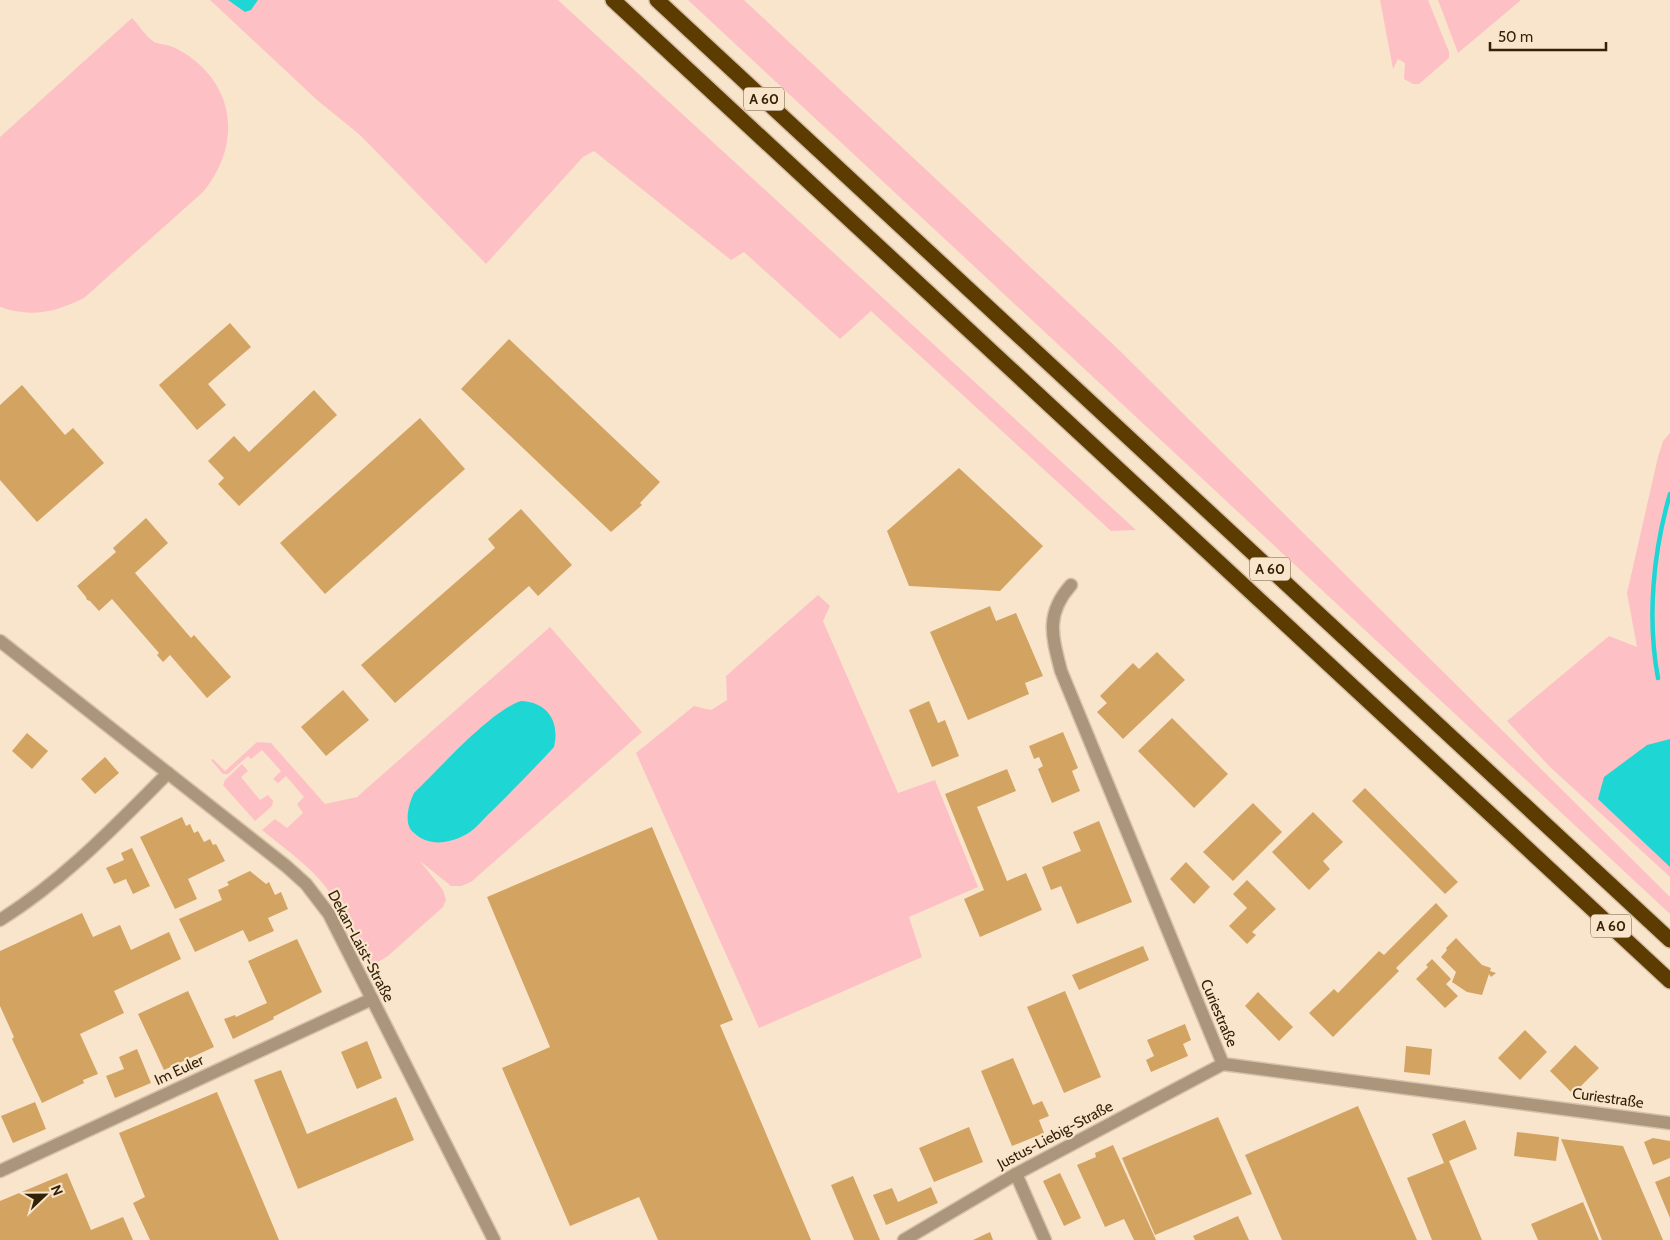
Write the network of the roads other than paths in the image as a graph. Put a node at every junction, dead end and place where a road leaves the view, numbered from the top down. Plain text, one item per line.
1 (613, 0) edge
2 (658, 0) edge
3 (1071, 585) dead end
4 (0, 641) edge
5 (168, 773) junction
6 (0, 920) edge
7 (1670, 940) edge
8 (1670, 981) edge
9 (372, 999) junction
10 (1223, 1064) junction
11 (1670, 1123) edge
12 (0, 1171) edge
13 (1016, 1174) junction
14 (494, 1240) edge
15 (904, 1240) edge
16 (1045, 1240) edge

1 - 8 highway, A 60
2 - 7 highway, A 60
3 - 10 street, Curiestraße
4 - 5 street, Dekan-Laist-Straße
5 - 6 street
5 - 9 street, Dekan-Laist-Straße
9 - 12 street, Im Euler
9 - 14 street, Dekan-Laist-Straße
10 - 11 street, Curiestraße
10 - 13 street, Justus-Liebig-Straße
13 - 15 street, Justus-Liebig-Straße
13 - 16 street

